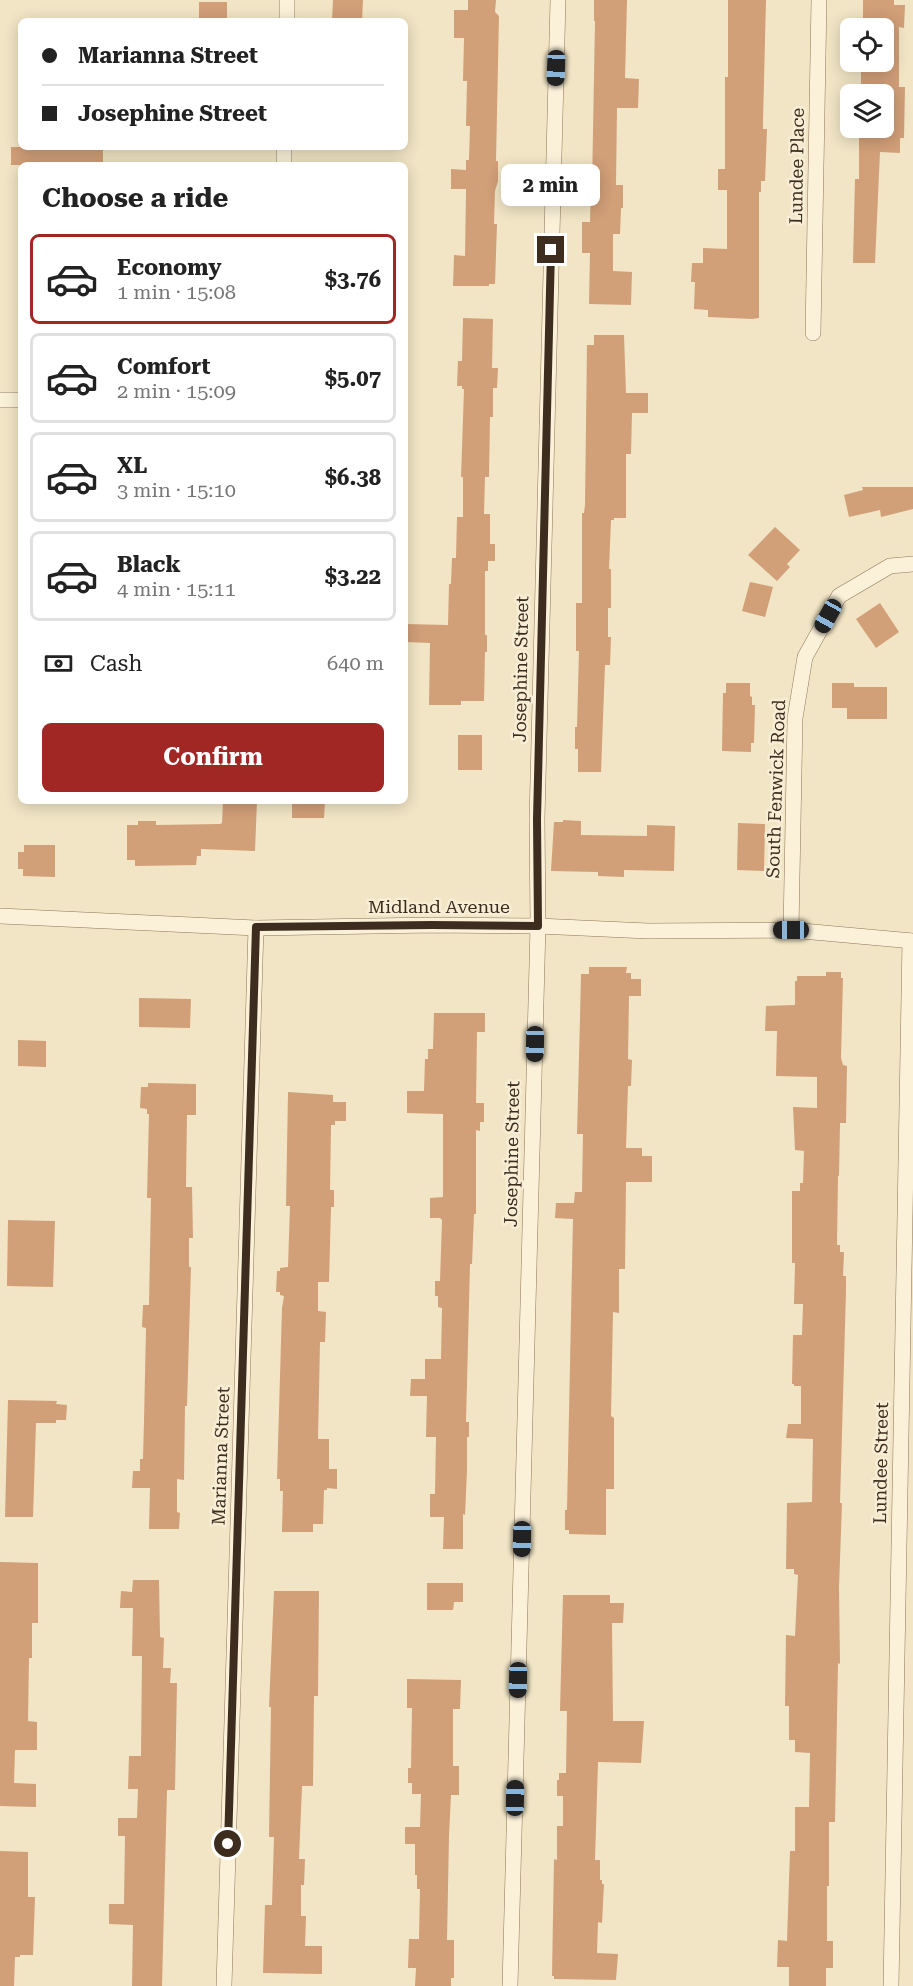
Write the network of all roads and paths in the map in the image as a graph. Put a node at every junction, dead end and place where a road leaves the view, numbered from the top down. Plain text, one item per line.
1 (287, 0) edge
2 (558, 0) edge
3 (819, 0) edge
4 (287, 18) edge
5 (813, 333) dead end
6 (0, 400) edge
7 (18, 400) edge
8 (913, 564) edge
9 (0, 916) edge
10 (538, 926) junction
11 (256, 927) junction
12 (791, 930) junction
13 (912, 941) edge
14 (224, 1986) edge
15 (510, 1986) edge
16 (891, 1986) edge

1 - 4 street
2 - 10 street, Josephine Street
3 - 5 street, Lundee Place
6 - 7 street
8 - 12 street, South Fenwick Road
9 - 11 street, Midland Avenue
10 - 11 street, Midland Avenue
10 - 12 street, Midland Avenue
10 - 15 street, Josephine Street
11 - 14 street, Marianna Street
12 - 13 street, Midland Avenue
13 - 16 street, Lundee Street

